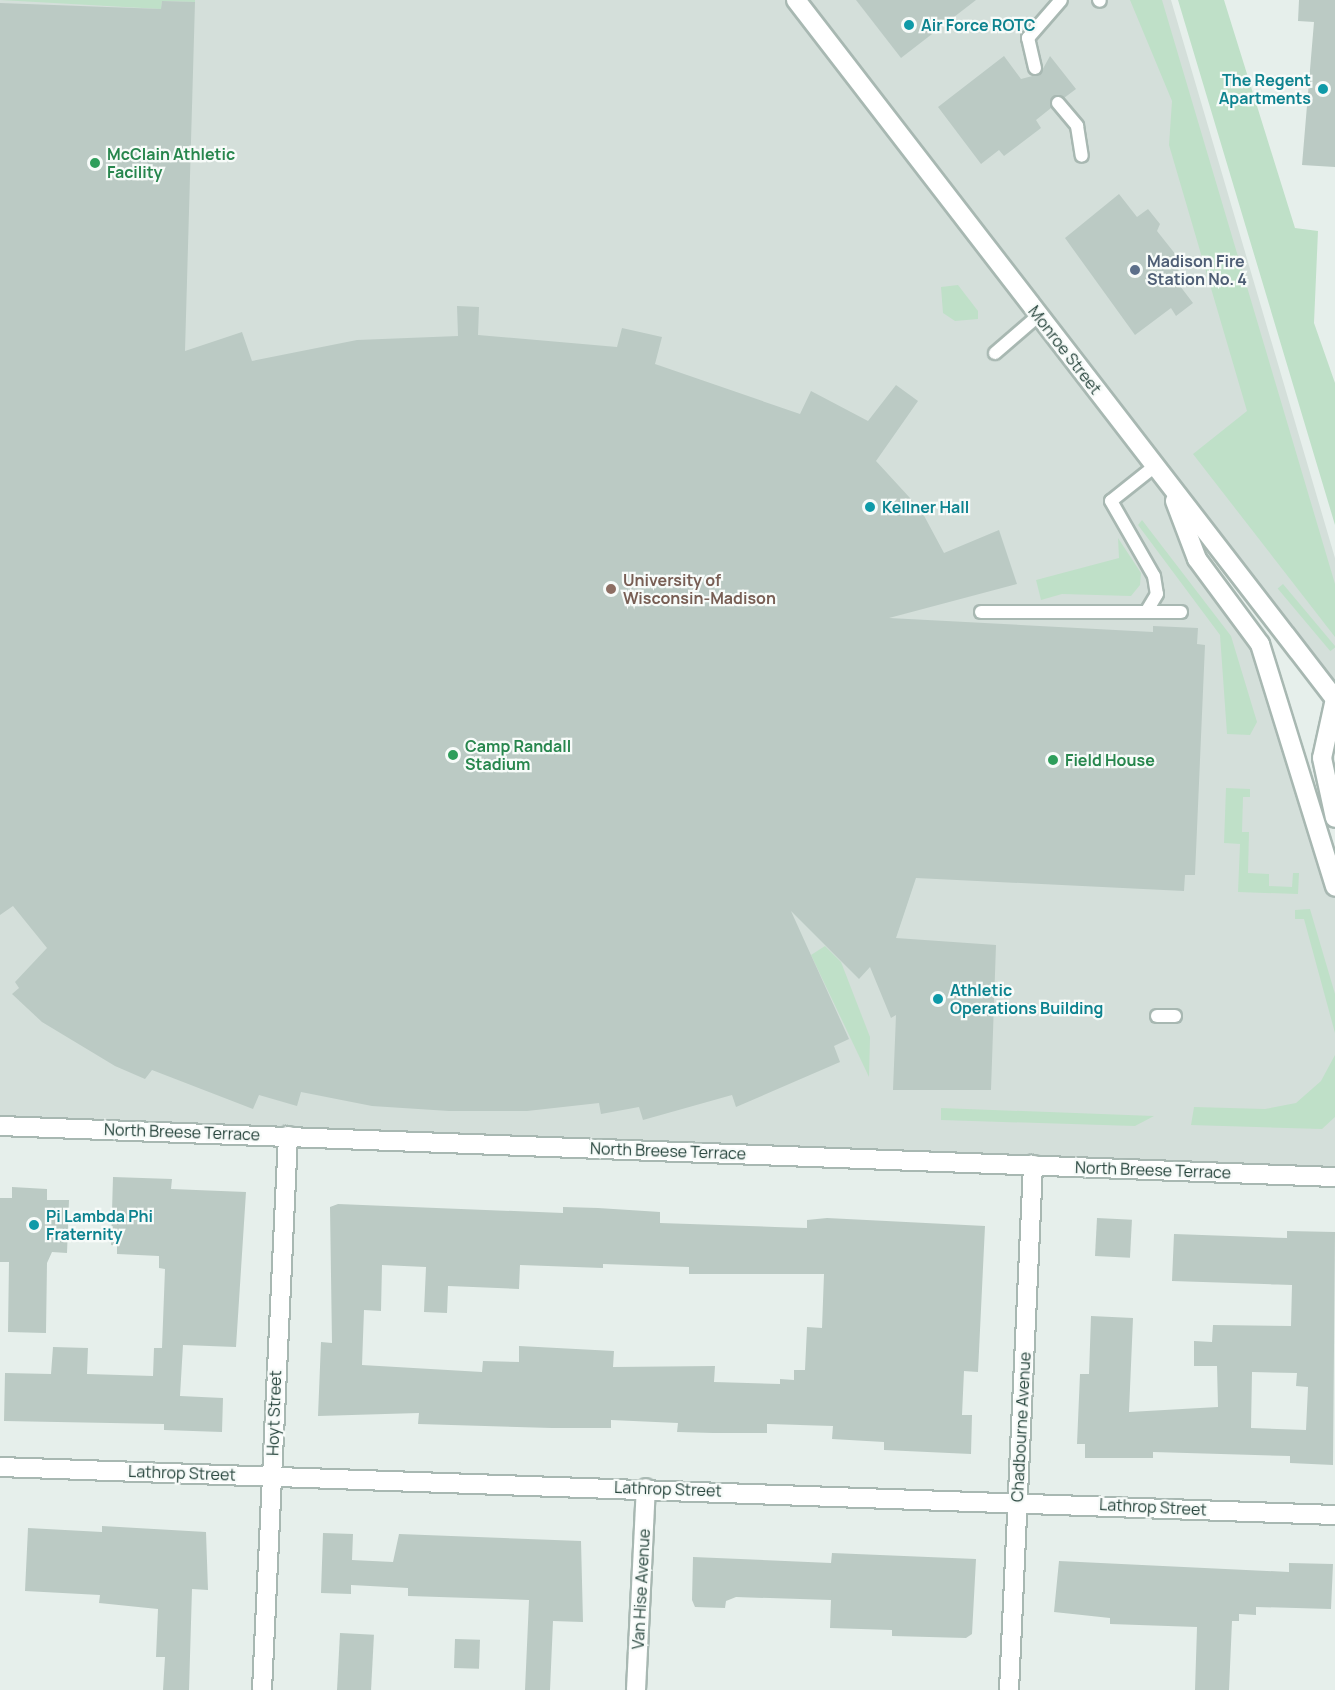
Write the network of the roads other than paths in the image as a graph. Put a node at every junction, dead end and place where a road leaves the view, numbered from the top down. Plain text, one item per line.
1 (796, 0) edge
2 (1061, 0) edge
3 (1035, 68) dead end
4 (1058, 103) dead end
5 (1082, 156) dead end
6 (1038, 315) junction
7 (995, 352) dead end
8 (1155, 466) junction
9 (1168, 482) junction
10 (981, 612) dead end
11 (1146, 612) junction
12 (1181, 612) dead end
13 (1335, 699) edge
14 (1335, 818) edge
15 (1335, 886) edge
16 (1157, 1016) dead end
17 (1175, 1016) dead end
18 (0, 1126) edge
19 (288, 1136) junction
20 (1033, 1165) junction
21 (1335, 1177) edge
22 (0, 1467) edge
23 (272, 1477) junction
24 (646, 1488) junction
25 (1017, 1502) junction
26 (1335, 1515) edge
27 (262, 1690) edge
28 (636, 1690) edge
29 (1009, 1690) edge

1 - 6 street, Monroe Street
2 - 3 lane
4 - 5 lane
6 - 7 lane
6 - 8 street, Monroe Street
8 - 9 street, Monroe Street
8 - 11 lane
9 - 13 street, Monroe Street
9 - 15 street
10 - 11 lane
11 - 12 lane
13 - 14 street
16 - 17 lane
18 - 19 street, North Breese Terrace
19 - 20 street, North Breese Terrace
19 - 23 street, Hoyt Street
20 - 21 street, North Breese Terrace
20 - 25 street, Chadbourne Avenue
22 - 23 street, Lathrop Street
23 - 24 street, Lathrop Street
23 - 27 street, Hoyt Street
24 - 25 street, Lathrop Street
24 - 28 street, Van Hise Avenue
25 - 26 street, Lathrop Street
25 - 29 street, Chadbourne Avenue

